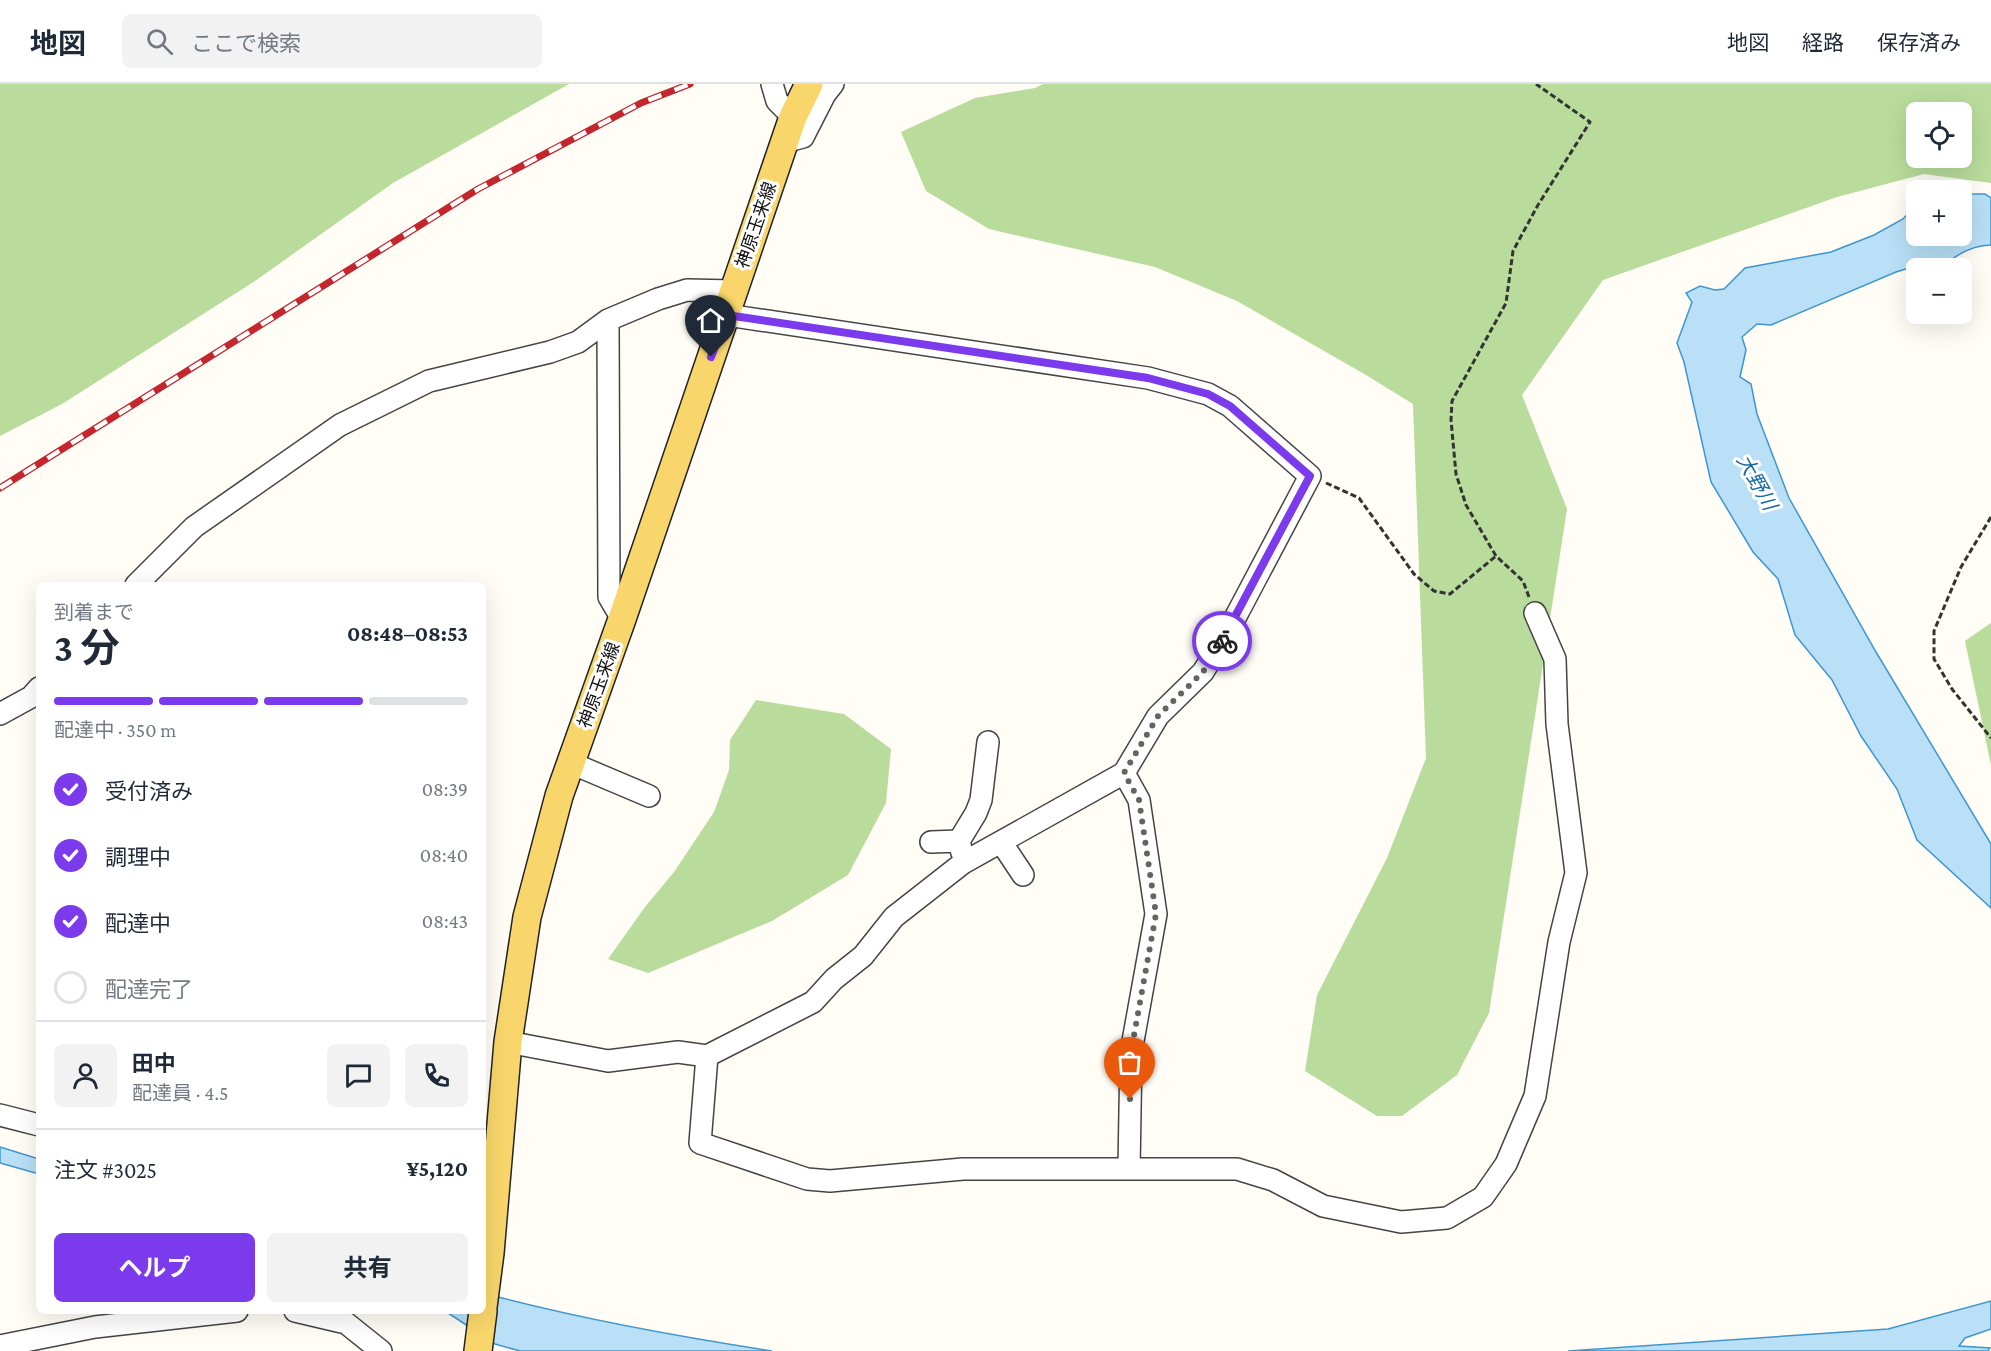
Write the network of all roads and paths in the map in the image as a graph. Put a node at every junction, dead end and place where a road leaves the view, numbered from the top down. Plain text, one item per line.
1 (772, 84) edge
2 (809, 84) edge
3 (833, 84) edge
4 (1536, 84) edge
5 (793, 117) junction
6 (784, 142) junction
7 (730, 303) junction
8 (608, 320) junction
9 (1310, 476) junction
10 (1991, 517) edge
11 (1496, 556) junction
12 (139, 582) edge
13 (1535, 613) joint
14 (622, 619) junction
15 (36, 692) edge
16 (0, 714) edge
17 (1991, 738) edge
18 (988, 742) dead end
19 (571, 763) junction
20 (1124, 773) junction
21 (649, 796) dead end
22 (959, 841) junction
23 (931, 842) dead end
24 (1000, 842) junction
25 (963, 862) junction
26 (1023, 875) dead end
27 (508, 1041) junction
28 (707, 1056) junction
29 (0, 1115) edge
30 (36, 1124) edge
31 (1129, 1169) junction
32 (488, 1225) edge
33 (486, 1285) edge
34 (210, 1314) edge
35 (308, 1314) edge
36 (482, 1314) edge
37 (0, 1346) edge
38 (381, 1351) edge
39 (478, 1351) edge

1 - 5 street
2 - 5 main road, 神原玉来線
3 - 6 street
4 - 11 path
5 - 6 main road, 神原玉来線
6 - 7 main road, 神原玉来線
7 - 8 street
7 - 9 street
7 - 14 main road, 神原玉来線
8 - 12 street
8 - 14 street
9 - 11 path
9 - 20 street
10 - 17 path
11 - 13 path
13 - 31 street
14 - 19 main road, 神原玉来線
15 - 16 street
18 - 22 street
19 - 21 street
19 - 27 main road, 神原玉来線
20 - 24 street
20 - 31 street
22 - 23 street
22 - 25 street
24 - 25 street
24 - 26 street
25 - 28 street
27 - 28 street
27 - 32 main road, 神原玉来線
28 - 31 street
29 - 30 street
32 - 33 main road, 神原玉来線
34 - 37 street
35 - 38 street
36 - 39 main road, 神原玉来線

